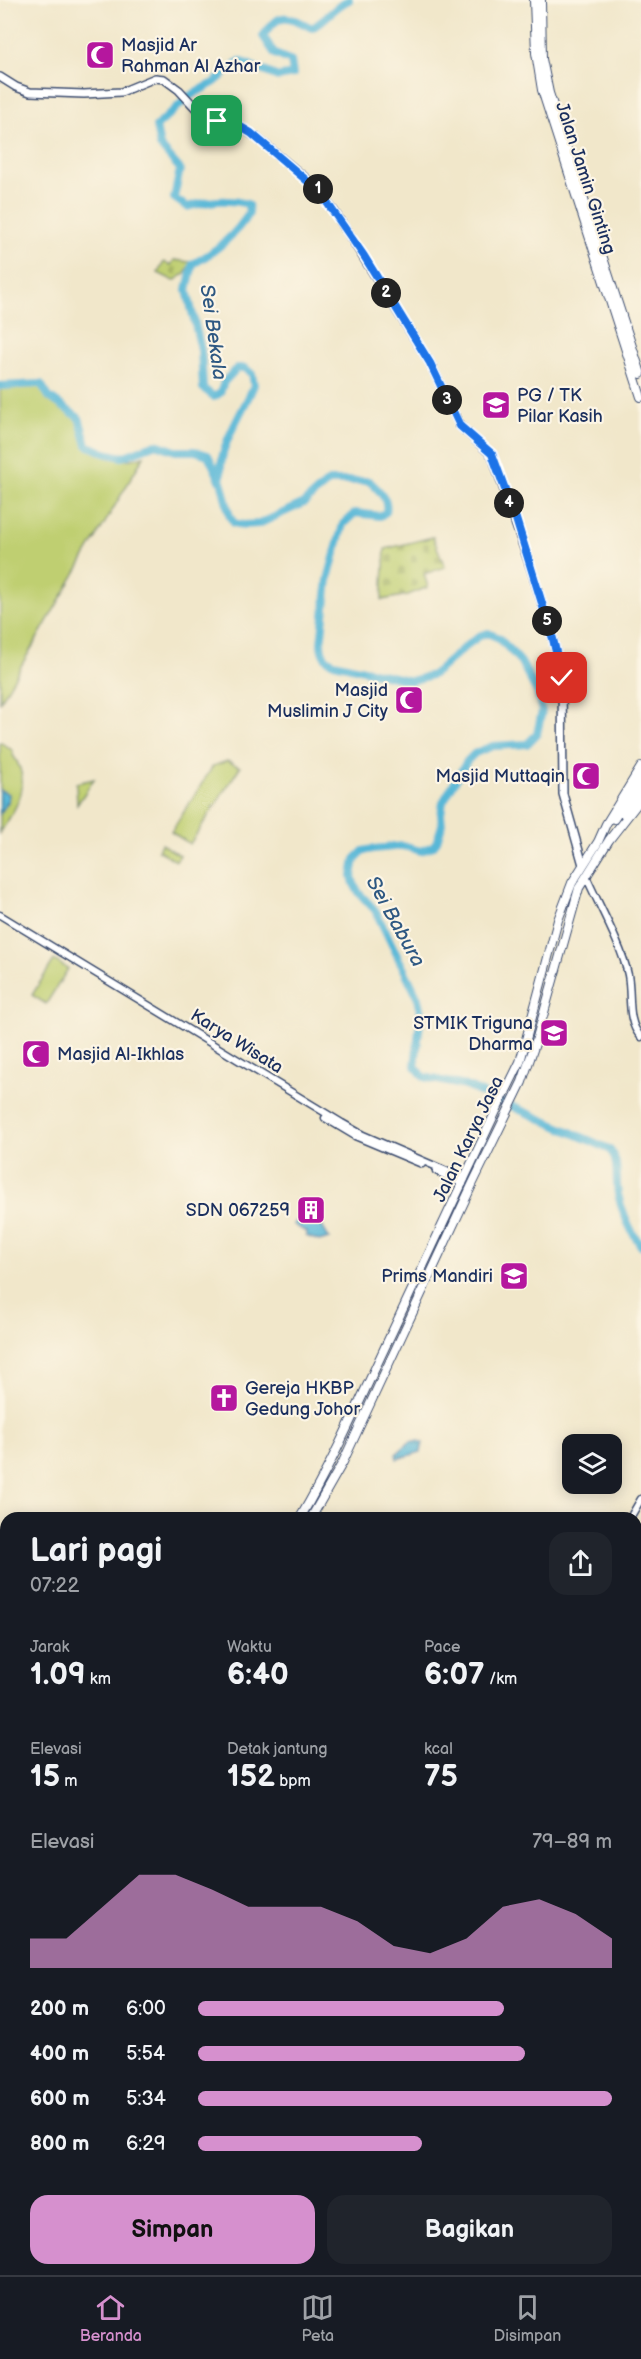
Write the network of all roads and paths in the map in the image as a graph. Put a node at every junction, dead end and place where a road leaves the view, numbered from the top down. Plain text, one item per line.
1 (534, 0) edge
2 (541, 0) edge
3 (0, 77) edge
4 (641, 374) edge
5 (641, 396) edge
6 (641, 768) edge
7 (641, 778) edge
8 (641, 788) edge
9 (641, 799) edge
10 (616, 822) junction
11 (609, 840) junction
12 (596, 845) junction
13 (578, 851) junction
14 (583, 865) junction
15 (586, 876) junction
16 (591, 887) junction
17 (579, 888) junction
18 (0, 917) edge
19 (641, 1037) edge
20 (525, 1064) junction
21 (464, 1182) junction
22 (357, 1421) junction
23 (641, 1498) edge
24 (304, 1512) edge
25 (314, 1512) edge
26 (633, 1512) edge

1 - 5 highway, Jalan Jamin Ginting
2 - 4 highway, Jalan Jamin Ginting
3 - 13 main road
6 - 12 highway, Jalan Karya Jasa
7 - 10 highway
8 - 10 highway
9 - 11 highway, Jalan Karya Jasa
10 - 11 highway
10 - 12 highway
11 - 15 highway, Jalan Karya Jasa
12 - 13 main road
12 - 14 highway, Jalan Karya Jasa
13 - 14 main road
14 - 20 highway, Jalan Karya Jasa
15 - 16 street
15 - 17 highway, Jalan Karya Jasa
16 - 17 street
16 - 19 street
17 - 20 highway, Jalan Karya Jasa
18 - 21 street, Karya Wisata
18 - 21 street, Karya Wisata
20 - 21 highway, Jalan Karya Jasa
20 - 22 highway, Jalan Karya Jasa
21 - 22 highway, Jalan Karya Jasa
22 - 24 highway, Jalan Karya Jasa
22 - 25 highway, Jalan Karya Jasa
23 - 26 street

